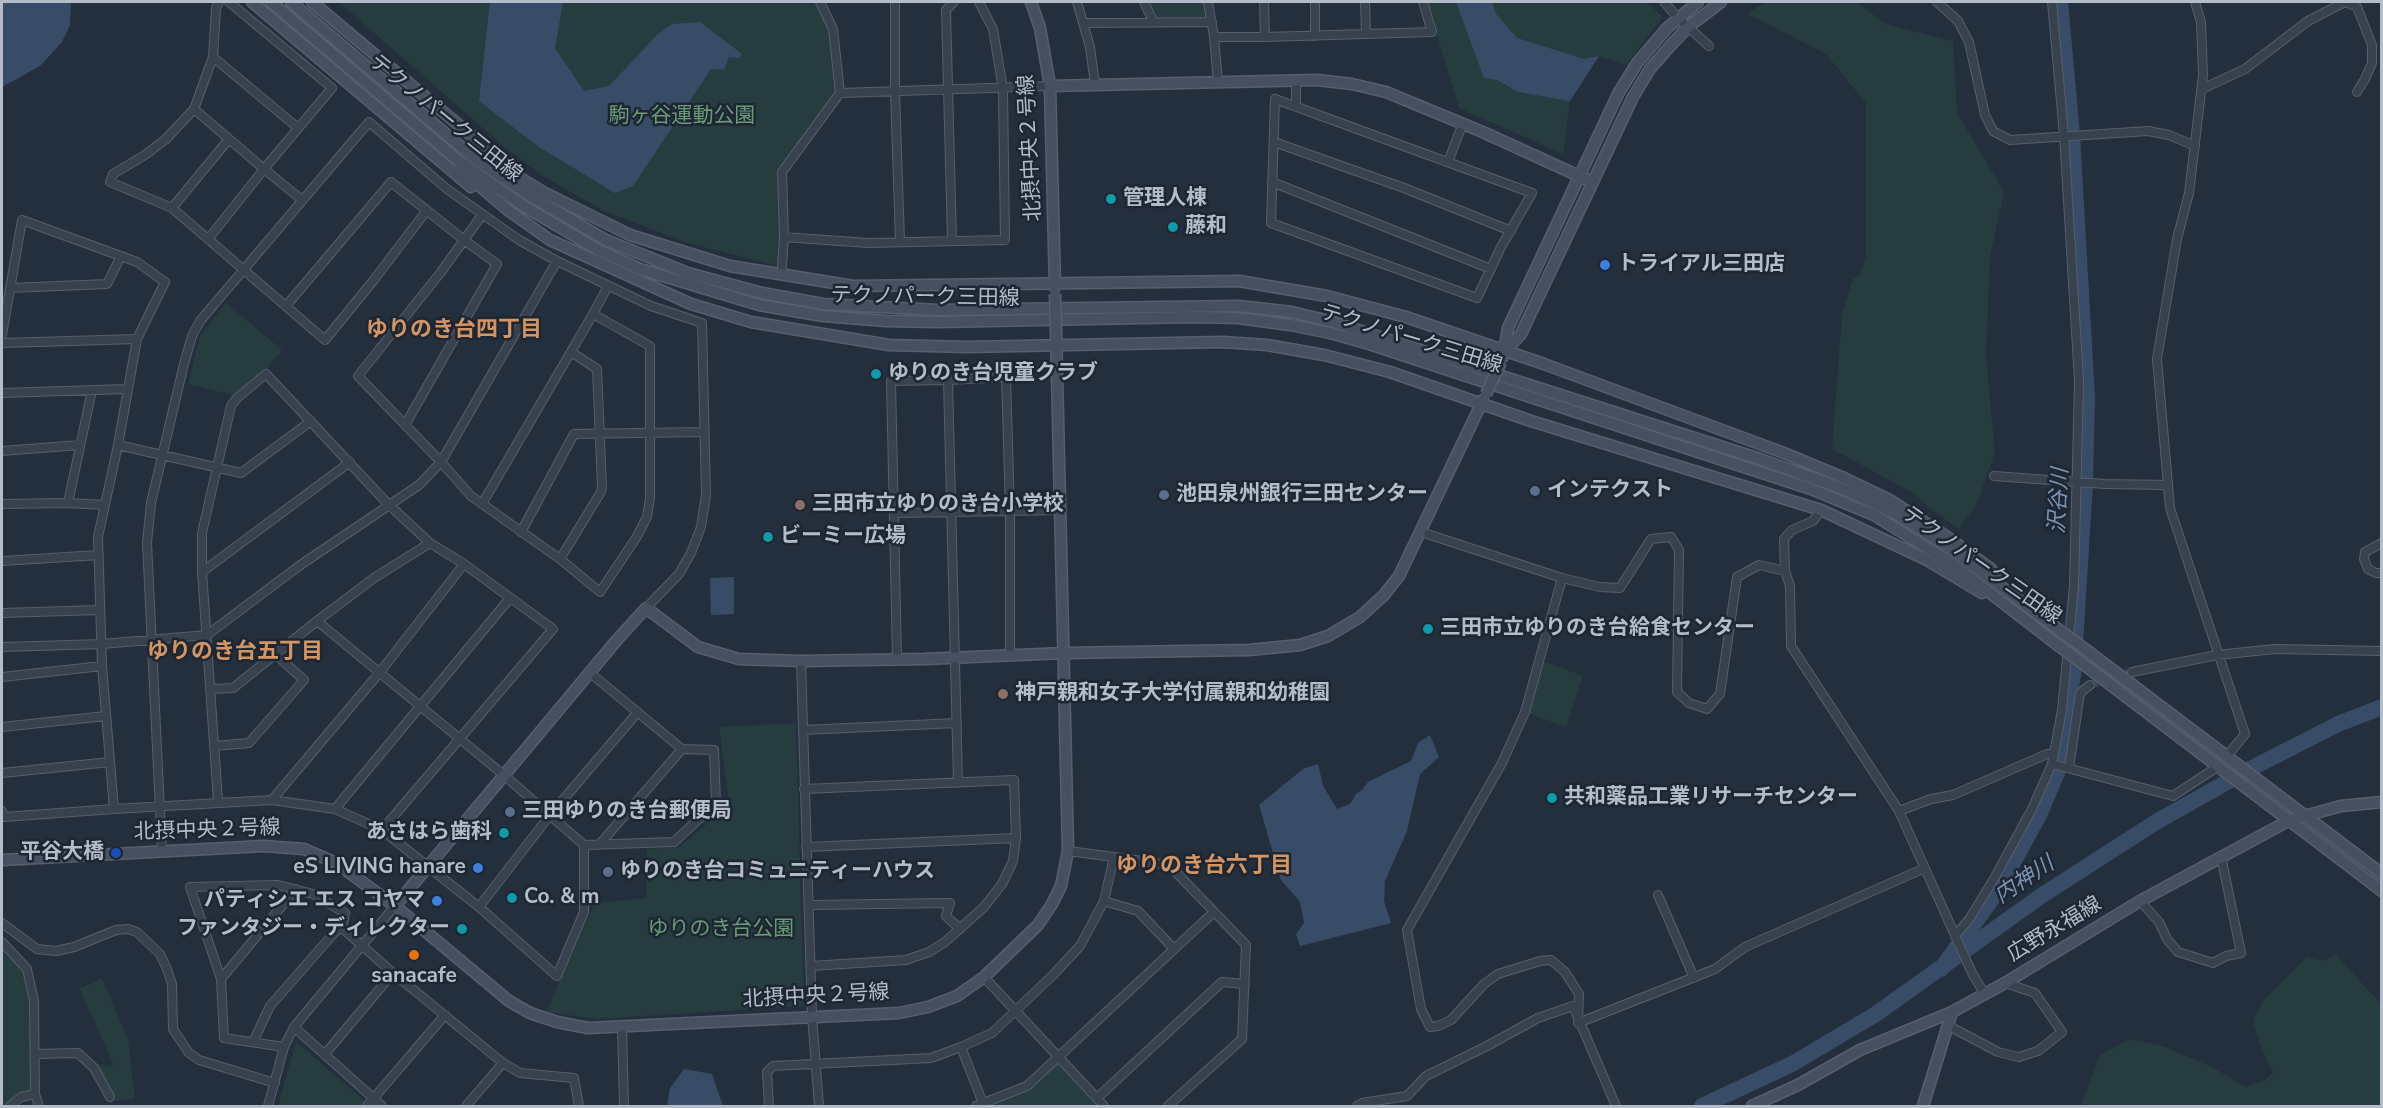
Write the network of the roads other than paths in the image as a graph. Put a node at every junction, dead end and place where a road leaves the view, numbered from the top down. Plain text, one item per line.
1 (219, 2) edge
2 (229, 2) edge
3 (252, 2) edge
4 (261, 2) edge
5 (272, 2) edge
6 (293, 2) edge
7 (312, 2) edge
8 (820, 2) edge
9 (895, 2) edge
10 (954, 2) edge
11 (979, 2) edge
12 (1031, 2) edge
13 (1077, 2) edge
14 (1144, 2) edge
15 (1208, 2) edge
16 (1264, 2) edge
17 (1315, 2) edge
18 (1365, 2) edge
19 (1423, 2) edge
20 (1664, 2) edge
21 (1698, 2) edge
22 (1721, 2) edge
23 (1937, 2) edge
24 (2052, 2) edge
25 (2194, 2) edge
26 (1678, 18) junction
27 (305, 21) junction
28 (1153, 21) junction
29 (1212, 22) junction
30 (1085, 23) junction
31 (1689, 27) junction
32 (1366, 34) junction
33 (1315, 36) junction
34 (1214, 37) junction
35 (1265, 37) junction
36 (1709, 46) dead end
37 (213, 57) junction
38 (1296, 81) junction
39 (1218, 82) junction
40 (1095, 84) junction
41 (1050, 87) junction
42 (1003, 89) junction
43 (2202, 89) junction
44 (948, 91) junction
45 (895, 92) junction
46 (2357, 92) dead end
47 (840, 93) junction
48 (1296, 107) junction
49 (194, 109) junction
50 (1463, 123) junction
51 (437, 126) junction
52 (298, 128) junction
53 (2064, 135) junction
54 (229, 139) junction
55 (1274, 142) junction
56 (2195, 146) junction
57 (454, 157) junction
58 (1448, 162) junction
59 (264, 169) junction
60 (1579, 175) junction
61 (517, 176) junction
62 (1272, 182) junction
63 (1592, 182) junction
64 (302, 200) junction
65 (172, 208) junction
66 (427, 210) junction
67 (509, 211) junction
68 (482, 215) junction
69 (1511, 231) junction
70 (784, 237) junction
71 (209, 238) junction
72 (464, 240) junction
73 (952, 241) junction
74 (900, 242) junction
75 (121, 256) junction
76 (557, 261) junction
77 (782, 267) dead end
78 (244, 268) junction
79 (1491, 269) junction
80 (1055, 282) junction
81 (608, 286) junction
82 (10, 288) junction
83 (286, 306) junction
84 (593, 314) junction
85 (2, 335) edge
86 (137, 339) junction
87 (2, 343) edge
88 (1056, 345) junction
89 (1506, 351) junction
90 (571, 352) junction
91 (948, 380) junction
92 (127, 389) junction
93 (92, 390) junction
94 (2, 393) edge
95 (1480, 405) junction
96 (311, 421) junction
97 (405, 425) junction
98 (705, 432) junction
99 (599, 433) junction
100 (652, 433) junction
101 (80, 445) junction
102 (118, 445) junction
103 (2, 451) edge
104 (163, 454) junction
105 (350, 462) junction
106 (441, 462) junction
107 (217, 467) junction
108 (1994, 476) dead end
109 (2077, 482) junction
110 (2168, 485) junction
111 (68, 503) junction
112 (2, 504) edge
113 (388, 504) junction
114 (482, 504) junction
115 (105, 505) junction
116 (1010, 510) junction
117 (1062, 510) junction
118 (1821, 510) junction
119 (953, 511) junction
120 (895, 513) junction
121 (521, 532) junction
122 (1421, 532) junction
123 (430, 543) junction
124 (2382, 543) edge
125 (99, 555) junction
126 (560, 559) junction
127 (2, 561) edge
128 (464, 564) junction
129 (1785, 571) junction
130 (202, 573) junction
131 (2382, 573) edge
132 (1562, 578) junction
133 (1998, 583) junction
134 (510, 598) junction
135 (646, 608) junction
136 (2012, 609) junction
137 (100, 610) junction
138 (2, 613) edge
139 (317, 621) junction
140 (207, 635) junction
141 (150, 640) junction
142 (102, 644) junction
143 (2, 647) edge
144 (2382, 651) edge
145 (1065, 653) junction
146 (275, 654) junction
147 (2217, 655) junction
148 (1010, 656) junction
149 (955, 658) junction
150 (897, 659) junction
151 (801, 661) junction
152 (102, 666) junction
153 (380, 672) junction
154 (590, 672) junction
155 (2132, 672) tunnel mouth
156 (2, 677) edge
157 (2090, 685) dead end
158 (211, 689) junction
159 (420, 705) junction
160 (637, 713) junction
161 (106, 716) junction
162 (957, 723) junction
163 (2, 727) edge
164 (803, 730) junction
165 (460, 739) junction
166 (214, 746) junction
167 (682, 750) junction
168 (2054, 754) junction
169 (2232, 760) junction
170 (110, 762) junction
171 (2052, 764) junction
172 (2069, 768) junction
173 (2222, 771) junction
174 (2, 772) edge
175 (505, 776) junction
176 (958, 783) junction
177 (804, 789) junction
178 (272, 800) junction
179 (218, 801) junction
180 (2382, 802) edge
181 (159, 806) junction
182 (114, 809) junction
183 (335, 809) junction
184 (2, 811) edge
185 (1899, 811) junction
186 (550, 815) junction
187 (2307, 815) junction
188 (2290, 820) junction
189 (382, 830) junction
190 (1016, 838) junction
191 (584, 845) junction
192 (599, 845) junction
193 (806, 847) junction
194 (162, 851) junction
195 (1068, 851) junction
196 (2221, 856) junction
197 (1114, 857) junction
198 (2, 860) edge
199 (428, 866) junction
200 (1925, 868) junction
201 (2382, 874) edge
202 (296, 889) junction
203 (2382, 891) edge
204 (1658, 895) dead end
205 (1104, 901) junction
206 (2140, 901) junction
207 (809, 905) junction
208 (395, 906) junction
209 (479, 907) junction
210 (1214, 912) junction
211 (2, 923) edge
212 (342, 928) junction
213 (960, 928) junction
214 (1955, 936) junction
215 (2, 942) edge
216 (362, 945) junction
217 (1174, 949) junction
218 (812, 966) junction
219 (393, 973) junction
220 (984, 977) junction
221 (1694, 978) junction
222 (220, 979) junction
223 (2005, 982) junction
224 (1245, 984) junction
225 (1984, 993) junction
226 (1016, 1010) junction
227 (1952, 1011) junction
228 (444, 1015) junction
229 (812, 1016) junction
230 (1578, 1023) junction
231 (1947, 1025) junction
232 (294, 1026) junction
233 (622, 1027) junction
234 (253, 1042) junction
235 (284, 1047) junction
236 (961, 1047) junction
237 (36, 1054) junction
238 (325, 1054) junction
239 (1059, 1058) junction
240 (503, 1063) junction
241 (817, 1064) junction
242 (275, 1083) junction
243 (35, 1094) junction
244 (110, 1097) dead end
245 (373, 1098) junction
246 (1096, 1098) junction
247 (981, 1106) edge
248 (10, 1107) edge
249 (39, 1107) edge
250 (268, 1107) edge
251 (367, 1107) edge
252 (382, 1107) edge
253 (466, 1107) edge
254 (579, 1107) edge
255 (624, 1107) edge
256 (769, 1107) edge
257 (819, 1107) edge
258 (1104, 1107) edge
259 (1168, 1107) edge
260 (1357, 1107) edge
261 (1616, 1107) edge
262 (1752, 1107) edge
263 (1923, 1107) edge

1 - 37 street
2 - 52 street
3 - 67 main road
4 - 27 main road
5 - 27 main road, テクノパーク三田線
6 - 27 main road
7 - 61 main road
8 - 47 street
9 - 45 street
10 - 44 street
11 - 42 street
12 - 41 main road, 北摂中央２号線
13 - 30 street
14 - 28 street
15 - 29 street
16 - 35 street
17 - 33 street
18 - 32 street
19 - 32 street
20 - 26 street
21 - 26 main road
22 - 31 main road
23 - 53 street
24 - 53 street
25 - 43 street
26 - 31 street
26 - 60 main road
27 - 51 main road, テクノパーク三田線
27 - 57 main road, テクノパーク三田線
28 - 29 street
28 - 30 street
29 - 34 street
30 - 40 street
31 - 36 street
31 - 63 main road
32 - 33 street
33 - 35 street
34 - 35 street
34 - 39 street
37 - 49 street
37 - 52 street
38 - 39 main road
38 - 48 street
38 - 50 main road
39 - 40 main road
40 - 41 main road
41 - 42 street
41 - 80 main road, 北摂中央２号線
42 - 44 street
42 - 73 street
43 - 46 street
43 - 56 street
44 - 45 street
44 - 73 street
45 - 47 street
45 - 74 street
47 - 70 street
48 - 55 street
48 - 58 street
49 - 54 street
49 - 65 street
50 - 58 street
50 - 60 main road
51 - 61 main road
51 - 133 main road, テクノパーク三田線
52 - 59 street
53 - 56 street
53 - 109 street
54 - 59 street
54 - 65 street
55 - 62 street
55 - 69 street
56 - 110 street
57 - 67 main road
57 - 136 main road, テクノパーク三田線
58 - 69 street
59 - 64 street
59 - 71 street
60 - 63 main road
60 - 89 main road
61 - 80 main road
62 - 79 street
62 - 79 street
63 - 89 main road
64 - 68 street
64 - 78 street
65 - 71 street
66 - 72 street
66 - 83 street
66 - 83 street
67 - 88 main road
68 - 72 street
68 - 76 street
69 - 79 street
70 - 74 street
70 - 77 street
71 - 78 street
72 - 97 street
72 - 97 street
73 - 74 street
75 - 82 street
75 - 82 street
75 - 86 street
76 - 81 street
76 - 106 street
78 - 83 street
78 - 104 street
80 - 88 main road, 北摂中央２号線, bridge
80 - 89 main road
81 - 84 street
81 - 98 street
82 - 85 street
84 - 90 street
84 - 100 street
86 - 87 street
86 - 92 street
88 - 95 main road
88 - 117 main road, 北摂中央２号線
89 - 95 main road, bridge
89 - 133 main road
90 - 99 street
90 - 114 street
91 - 116 street
91 - 119 street
91 - 120 street
92 - 93 street
92 - 102 street
93 - 94 street
93 - 101 street
95 - 118 main road
95 - 122 main road
96 - 105 street
96 - 107 street
96 - 107 street
97 - 106 street
98 - 100 street
98 - 135 street
99 - 100 street
99 - 121 street
99 - 126 street
100 - 126 street
101 - 103 street
101 - 111 street
102 - 104 street
102 - 115 street
104 - 107 street
104 - 141 street
105 - 113 street
105 - 130 street
106 - 113 street
106 - 114 street
107 - 130 street
108 - 109 street
109 - 110 street
109 - 168 street
110 - 147 street
111 - 112 street
111 - 115 street
113 - 123 street
113 - 140 street
114 - 121 street
115 - 125 street
116 - 117 street
116 - 119 street
116 - 148 street
117 - 145 main road, 北摂中央２号線
118 - 129 street
118 - 136 main road
119 - 120 street
119 - 149 street
120 - 150 street
121 - 126 street
122 - 132 street
122 - 145 main road
123 - 128 street
123 - 139 street
124 - 131 street
125 - 127 street
125 - 137 street
128 - 134 street
128 - 153 street
129 - 132 street
129 - 185 street
130 - 140 street
132 - 230 street
133 - 169 main road, テクノパーク三田線, bridge
134 - 159 street
134 - 165 street
135 - 151 main road
135 - 154 main road
136 - 173 main road, テクノパーク三田線, bridge
137 - 138 street
137 - 142 street
139 - 146 street
139 - 153 street
140 - 141 street
140 - 158 street
141 - 142 street
141 - 181 street
142 - 143 street
142 - 152 street
144 - 147 street
145 - 148 main road
145 - 195 main road, 北摂中央２号線
146 - 158 street
146 - 166 street
147 - 155 street
147 - 169 street
148 - 149 main road
149 - 150 main road
149 - 162 street
150 - 151 main road
151 - 164 street
152 - 156 street
152 - 161 street
153 - 159 street
153 - 178 street
154 - 160 street
154 - 175 main road
157 - 172 street
158 - 166 street
159 - 165 street
159 - 183 street
160 - 167 street
160 - 186 street
161 - 163 street
161 - 170 street
162 - 164 street
162 - 176 street
164 - 177 street
165 - 175 street
165 - 189 street
166 - 179 street
167 - 192 street
167 - 192 street
168 - 171 street
168 - 185 street
169 - 187 main road, テクノパーク三田線
170 - 174 street
170 - 182 street
171 - 172 street
171 - 214 street
172 - 173 street
173 - 188 main road, テクノパーク三田線
175 - 186 street
175 - 199 main road
176 - 177 street
176 - 190 street
177 - 193 street
178 - 179 street
178 - 183 street
179 - 181 street
180 - 187 main road, 広野永福線
181 - 182 street
181 - 194 street
182 - 184 street
183 - 189 street
185 - 200 street
186 - 191 street
186 - 209 street
187 - 188 main road, 広野永福線
187 - 201 main road, テクノパーク三田線
188 - 196 main road, 広野永福線
188 - 203 main road, テクノパーク三田線
189 - 199 street
190 - 193 street
190 - 213 street
191 - 192 street
191 - 209 street
193 - 207 street
194 - 198 main road, 北摂中央２号線
194 - 208 main road, 北摂中央２号線
195 - 197 street
195 - 220 main road, 北摂中央２号線
196 - 206 main road, 広野永福線
196 - 206 street
197 - 205 street
197 - 210 street
199 - 208 main road
199 - 209 street
200 - 214 street
200 - 221 street
202 - 212 street
202 - 222 street
202 - 222 street
204 - 221 street
205 - 217 street
205 - 226 street
206 - 223 main road, 広野永福線
207 - 213 street
207 - 218 street
208 - 216 street
208 - 233 main road, 北摂中央２号線
210 - 217 street
210 - 224 street
211 - 242 street
212 - 216 street
212 - 234 street
213 - 218 street
214 - 225 street
215 - 237 street
216 - 219 street
216 - 232 street
217 - 239 street
218 - 229 street
219 - 228 street
219 - 238 street
220 - 226 street
220 - 229 main road, 北摂中央２号線
221 - 230 street
222 - 234 street
223 - 225 main road, 広野永福線
223 - 231 street
224 - 246 street
224 - 259 street
225 - 227 main road, 広野永福線
226 - 236 street
226 - 239 street
227 - 231 main road
227 - 262 main road, 広野永福線
228 - 240 street
228 - 245 street
229 - 233 main road, 北摂中央２号線
229 - 241 street
230 - 260 street
230 - 261 street
231 - 263 main road
232 - 235 street
232 - 238 street
233 - 255 street
234 - 235 street
235 - 242 street
236 - 241 street
236 - 247 street
237 - 243 street
237 - 244 street
238 - 245 street
239 - 246 street
239 - 247 street
240 - 253 street
240 - 254 street
241 - 256 street
241 - 257 street
242 - 250 street
243 - 248 street
243 - 249 street
245 - 251 street
245 - 252 street
246 - 258 street

